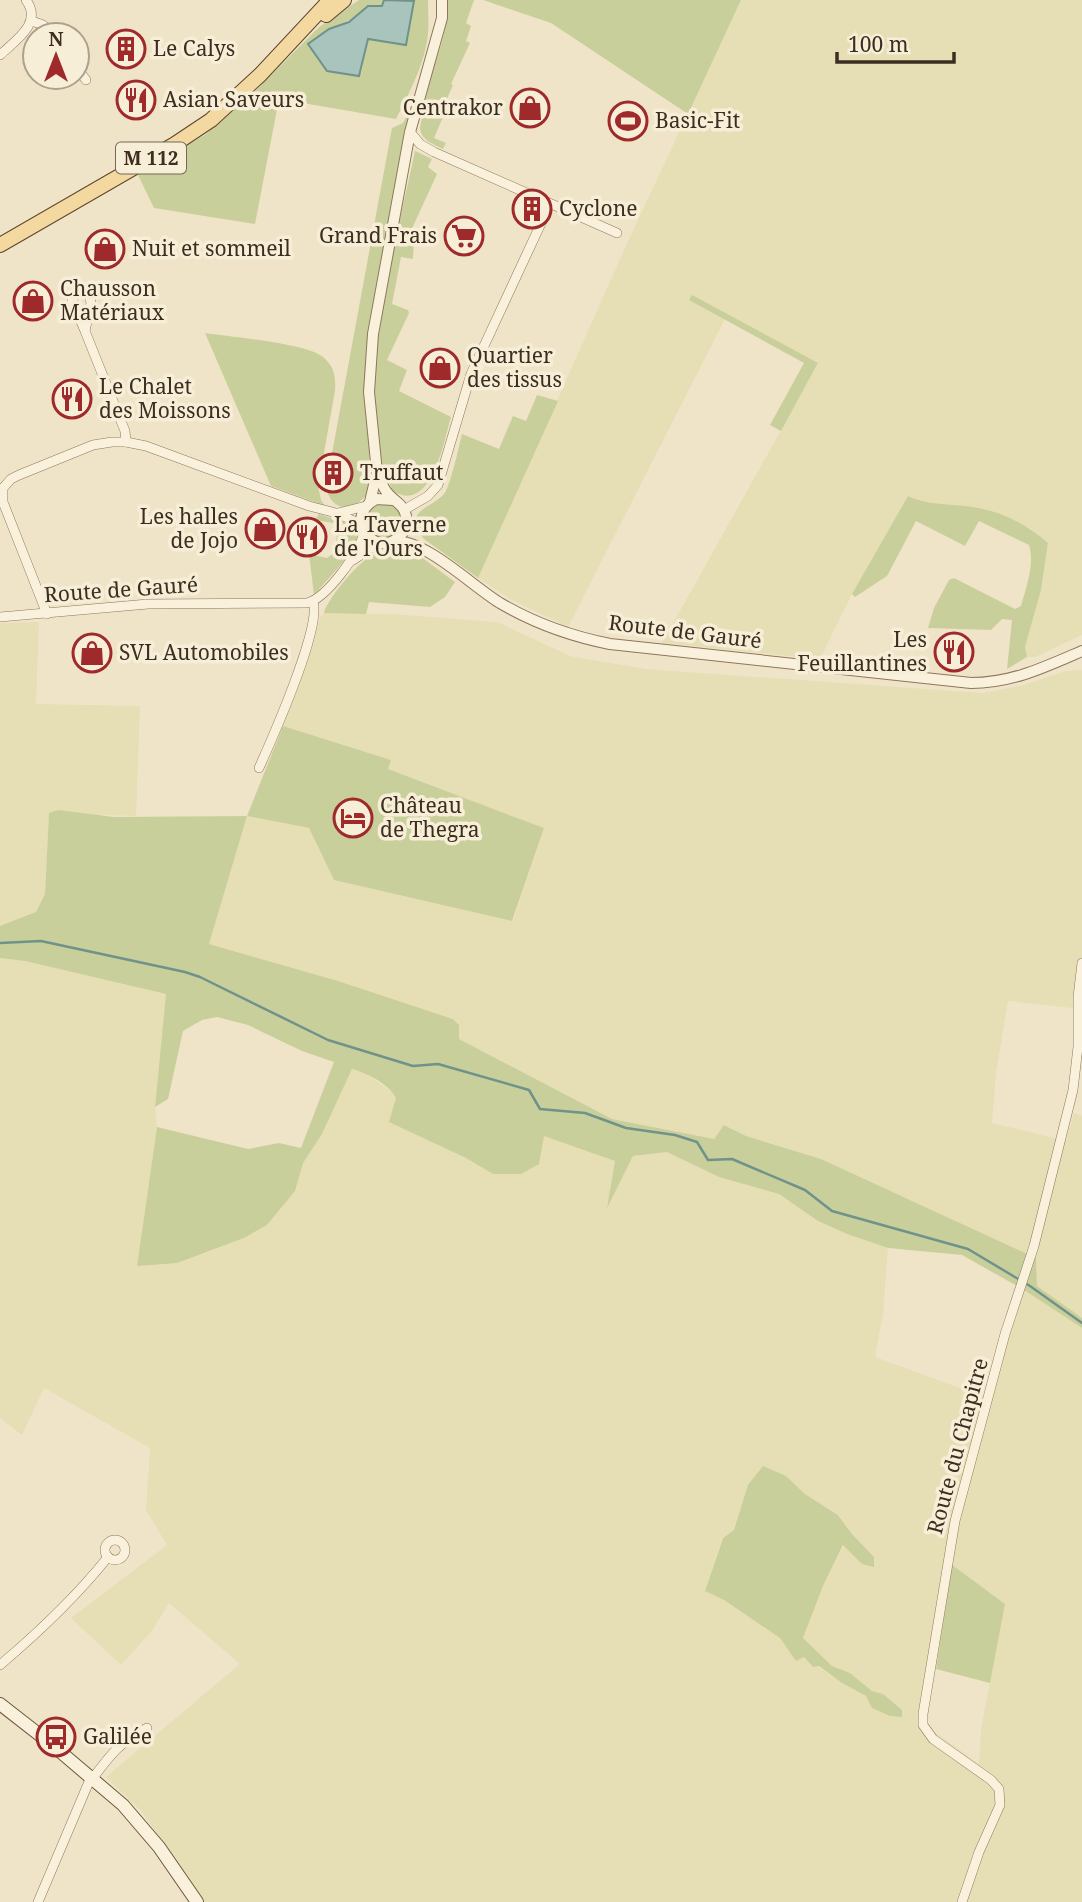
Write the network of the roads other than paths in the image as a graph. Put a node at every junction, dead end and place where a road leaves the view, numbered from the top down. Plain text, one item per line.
1 (26, 0) edge
2 (330, 0) edge
3 (344, 0) edge
4 (435, 0) edge
5 (442, 0) edge
6 (32, 21) edge
7 (438, 32) junction
8 (21, 35) edge
9 (285, 50) junction
10 (0, 55) edge
11 (410, 132) junction
12 (550, 204) junction
13 (617, 233) dead end
14 (0, 245) edge
15 (85, 331) dead end
16 (126, 442) junction
17 (377, 472) junction
18 (1, 487) edge
19 (393, 499) junction
20 (368, 504) junction
21 (404, 510) junction
22 (336, 513) junction
23 (407, 523) junction
24 (362, 528) junction
25 (395, 541) junction
26 (379, 543) junction
27 (427, 551) junction
28 (351, 561) junction
29 (313, 602) junction
30 (47, 614) junction
31 (0, 617) edge
32 (1082, 643) edge
33 (1082, 651) edge
34 (961, 682) junction
35 (259, 768) dead end
36 (1082, 963) edge
37 (108, 1558) dead end
38 (0, 1665) edge
39 (0, 1704) edge
40 (147, 1728) dead end
41 (92, 1778) junction
42 (38, 1902) edge
43 (197, 1902) edge
44 (962, 1902) edge

1 - 6 street
2 - 9 main road, M 112
3 - 9 main road, M 112
4 - 7 street
5 - 7 street
7 - 11 street
8 - 10 street
9 - 14 main road, M 112
11 - 12 street
11 - 17 street
12 - 13 street
12 - 21 street
15 - 16 street
16 - 18 street
16 - 22 street
17 - 19 street
17 - 20 street
18 - 30 street
19 - 20 street
19 - 21 street
20 - 22 street
20 - 24 street
21 - 23 street
22 - 24 street
23 - 25 street
23 - 27 street, Route de Gauré
24 - 26 street
24 - 28 street
25 - 26 street
25 - 27 street, Route de Gauré
26 - 28 street
27 - 34 street, Route de Gauré
28 - 29 street
29 - 30 street, Route de Gauré
29 - 35 street
30 - 31 street, Route de Gauré
32 - 34 street, Route de Gauré
33 - 34 street, Route de Gauré
36 - 44 street, Route du Chapitre
37 - 38 street
39 - 41 main road
40 - 41 street
41 - 42 street
41 - 43 main road

